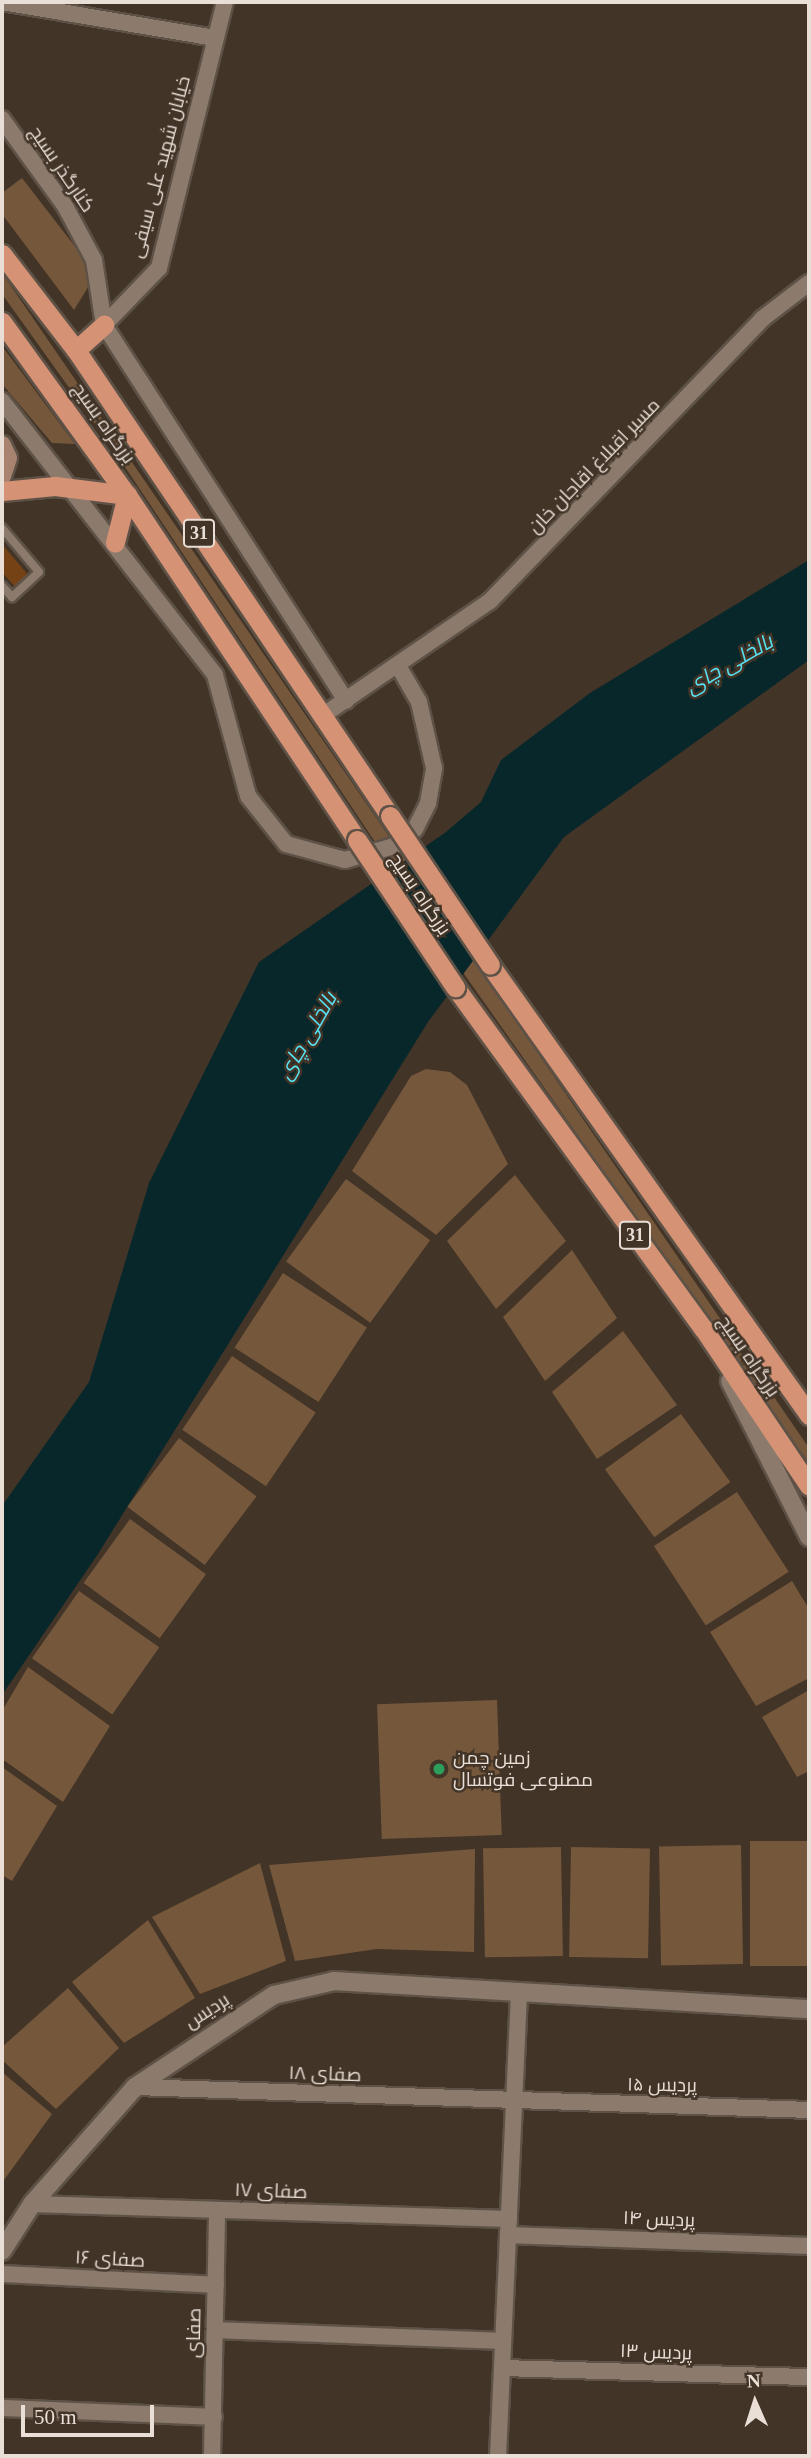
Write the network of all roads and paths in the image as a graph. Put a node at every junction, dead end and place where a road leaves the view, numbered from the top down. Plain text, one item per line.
1 (2, 2) edge
2 (225, 2) edge
3 (215, 38) junction
4 (2, 119) edge
5 (2, 254) edge
6 (809, 282) edge
7 (2, 322) edge
8 (104, 325) junction
9 (76, 350) junction
10 (2, 401) edge
11 (2, 445) edge
12 (2, 475) edge
13 (75, 488) junction
14 (2, 491) edge
15 (127, 495) junction
16 (2, 528) edge
17 (115, 542) junction
18 (2, 586) edge
19 (399, 668) junction
20 (346, 701) junction
21 (322, 716) junction
22 (703, 1328) junction
23 (809, 1415) edge
24 (809, 1486) edge
25 (809, 1537) edge
26 (519, 1991) junction
27 (809, 2009) edge
28 (135, 2087) junction
29 (514, 2102) junction
30 (809, 2110) edge
31 (33, 2204) junction
32 (218, 2210) junction
33 (508, 2227) junction
34 (809, 2246) edge
35 (2, 2251) edge
36 (2, 2274) edge
37 (216, 2285) junction
38 (215, 2330) junction
39 (503, 2341) junction
40 (502, 2368) junction
41 (809, 2377) edge
42 (2, 2408) edge
43 (214, 2417) junction
44 (212, 2456) edge
45 (498, 2456) edge

1 - 3 street
2 - 3 street, خیابان شهید علی سیفی
3 - 8 street, خیابان شهید علی سیفی
4 - 8 street, کنارگذر بسیج
5 - 9 highway, بزرگراه بسیج / 31
6 - 19 street, مسیر اقبلاغ اقاجان خان
7 - 15 highway, بزرگراه بسیج / 31
8 - 9 highway
8 - 20 street
9 - 21 highway, بزرگراه بسیج / 31
10 - 13 street
11 - 12 main road
13 - 14 highway
13 - 15 highway
13 - 17 street
15 - 17 highway
15 - 22 highway, بزرگراه بسیج / 31, bridge
16 - 18 lane
17 - 19 street
19 - 20 street, مسیر اقبلاغ اقاجان خان
20 - 21 street, مسیر اقبلاغ اقاجان خان
21 - 23 highway, بزرگراه بسیج / 31, bridge
22 - 24 highway, بزرگراه بسیج / 31
22 - 25 street
26 - 27 street, پردیس
26 - 28 street, پردیس
26 - 29 street
28 - 29 street, صفای ۱۸
28 - 31 street, پردیس
29 - 30 street, پردیس ۱۵
29 - 33 street
31 - 32 street, صفای ۱۷
31 - 35 street, پردیس
32 - 33 street, صفای ۱۷
32 - 37 street, صفای
33 - 34 street, پردیس ۱۴
33 - 39 street
36 - 37 street, صفای ۱۶
37 - 38 street, صفای
38 - 39 street
38 - 43 street, صفای
39 - 40 street
40 - 41 street, پردیس ۱۳
40 - 45 street
42 - 43 street
43 - 44 street, صفای

